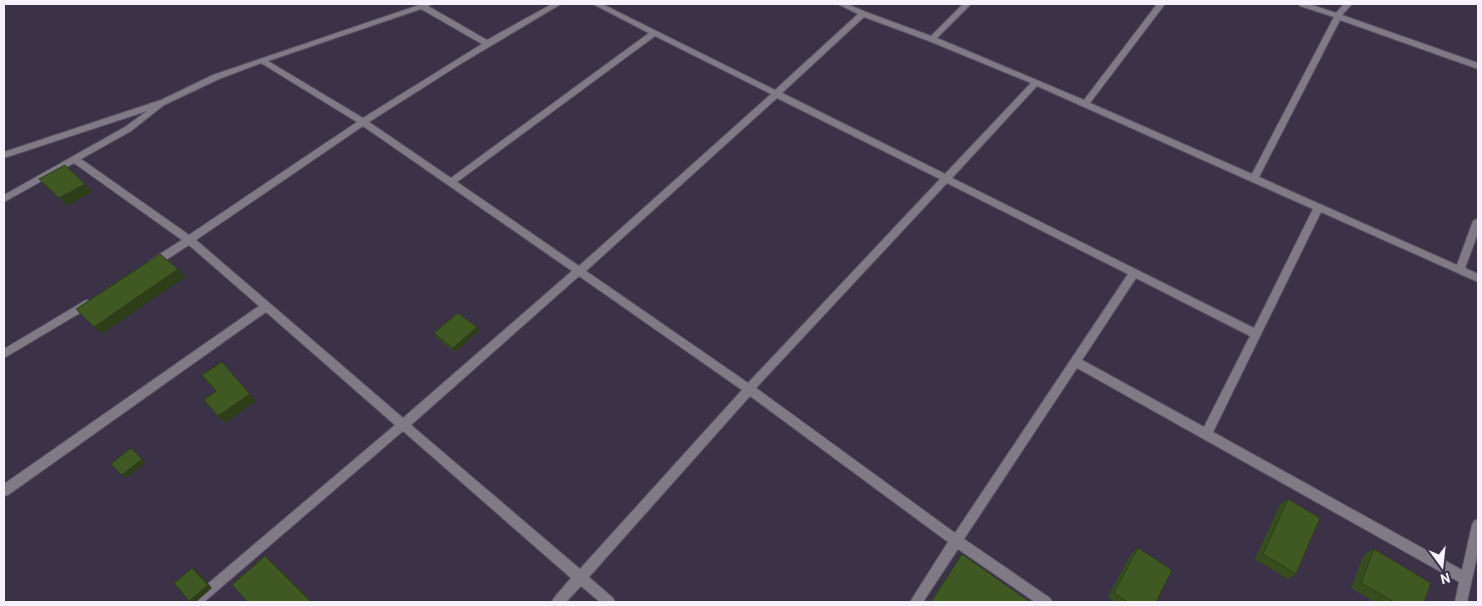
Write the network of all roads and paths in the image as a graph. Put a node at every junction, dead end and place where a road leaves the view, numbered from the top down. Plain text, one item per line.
1 (557, 4) edge
2 (597, 4) edge
3 (842, 4) edge
4 (967, 4) edge
5 (1161, 4) edge
6 (1302, 4) edge
7 (1348, 4) edge
8 (425, 5) edge
9 (863, 14) junction
10 (1338, 16) junction
11 (654, 33) junction
12 (932, 39) junction
13 (486, 43) junction
14 (262, 60) junction
15 (1478, 66) edge
16 (1036, 82) junction
17 (776, 95) junction
18 (164, 102) junction
19 (1084, 104) junction
20 (363, 122) junction
21 (4, 155) edge
22 (76, 160) junction
23 (1254, 179) junction
24 (945, 180) junction
25 (451, 182) junction
26 (4, 199) edge
27 (1319, 208) junction
28 (1478, 222) edge
29 (189, 240) junction
30 (147, 266) edge
31 (1460, 270) junction
32 (580, 271) junction
33 (1133, 274) junction
34 (1478, 278) edge
35 (96, 297) edge
36 (266, 307) junction
37 (1256, 334) junction
38 (4, 354) edge
39 (1076, 362) junction
40 (749, 389) junction
41 (403, 426) junction
42 (1206, 434) junction
43 (4, 492) edge
44 (1478, 524) edge
45 (955, 540) junction
46 (582, 578) junction
47 (1465, 578) junction
48 (195, 602) edge
49 (558, 602) edge
50 (609, 602) edge
51 (916, 602) edge
52 (1046, 602) edge
53 (1461, 602) edge

1 - 13 street
2 - 11 street
3 - 9 street
4 - 12 street
5 - 19 street
6 - 10 street
7 - 10 street
8 - 13 street
8 - 14 street
9 - 12 street
9 - 17 street
10 - 15 street
10 - 23 street
11 - 17 street
11 - 25 street
12 - 16 street
13 - 20 street
14 - 18 street
14 - 20 street
16 - 19 street
16 - 24 street
17 - 24 street
17 - 32 street
18 - 21 street
18 - 22 street
19 - 23 street
20 - 25 street
20 - 29 street
22 - 26 street
22 - 29 street
23 - 27 street
24 - 33 street
24 - 40 street
25 - 32 street
27 - 31 street
27 - 37 street
28 - 31 street
29 - 30 street
29 - 36 street
31 - 34 street
32 - 40 street
32 - 41 street
33 - 37 street
33 - 39 street
35 - 38 street
36 - 41 street
36 - 43 street
37 - 42 street
39 - 42 street
39 - 45 street
40 - 45 street
40 - 46 street
41 - 46 street
41 - 48 street
42 - 47 street
44 - 47 street
45 - 51 street
45 - 52 street
46 - 49 street
46 - 50 street
47 - 53 street

